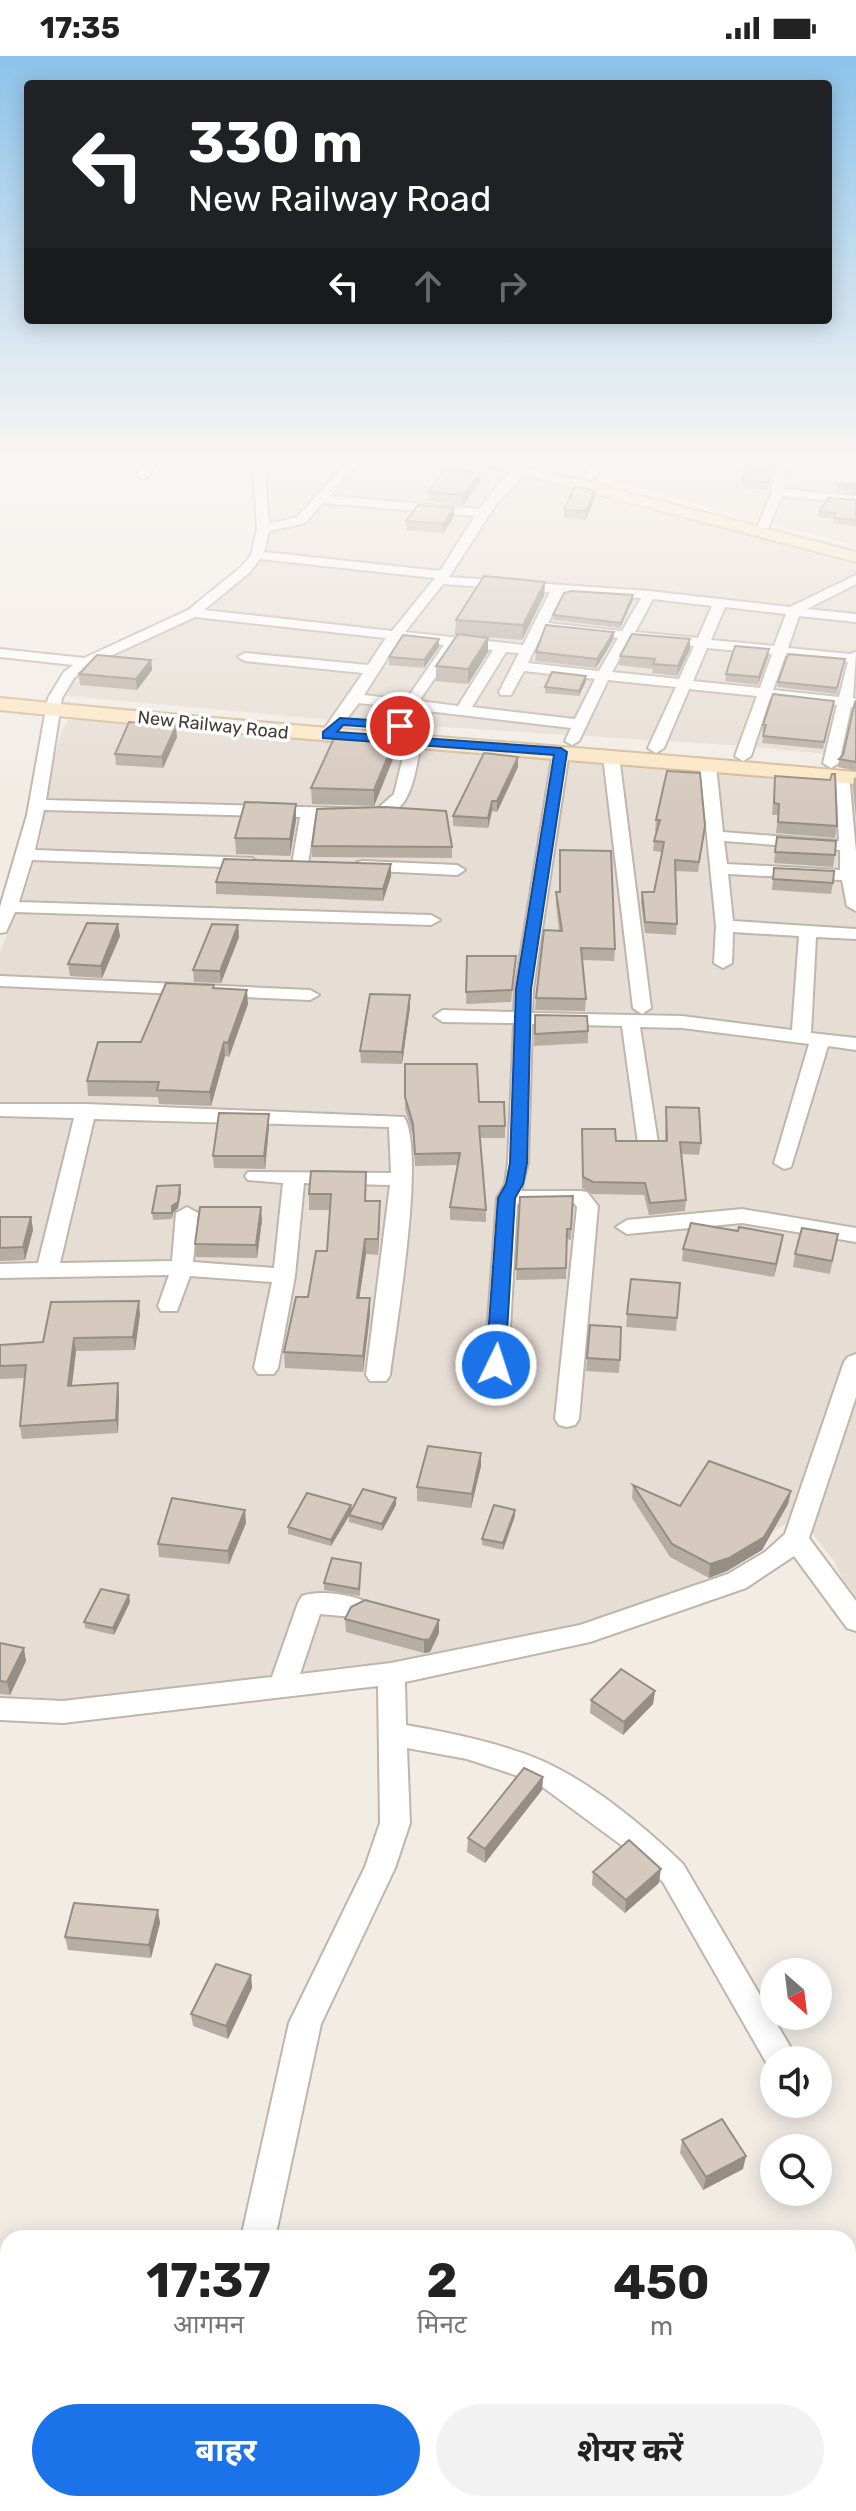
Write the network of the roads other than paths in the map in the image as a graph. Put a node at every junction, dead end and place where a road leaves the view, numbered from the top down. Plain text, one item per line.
1 (241, 574) edge
2 (406, 574) edge
3 (445, 574) edge
4 (442, 578) junction
5 (856, 579) edge
6 (558, 589) junction
7 (649, 595) junction
8 (720, 603) junction
9 (794, 610) junction
10 (193, 613) junction
11 (856, 618) edge
12 (540, 626) junction
13 (396, 634) junction
14 (627, 634) junction
15 (453, 641) junction
16 (703, 642) junction
17 (502, 647) junction
18 (527, 650) junction
19 (779, 650) junction
20 (0, 653) edge
21 (245, 657) dead end
22 (856, 658) edge
23 (86, 662) junction
24 (519, 666) junction
25 (371, 670) junction
26 (604, 674) junction
27 (683, 683) junction
28 (506, 692) dead end
29 (0, 693) edge
30 (765, 693) junction
31 (352, 698) junction
32 (55, 703) junction
33 (850, 703) edge
34 (0, 704) edge
35 (410, 704) junction
36 (463, 710) junction
37 (334, 728) junction
38 (570, 739) junction
39 (414, 741) junction
40 (656, 748) junction
41 (611, 756) junction
42 (743, 756) junction
43 (708, 766) junction
44 (847, 771) edge
45 (38, 805) junction
46 (308, 814) junction
47 (716, 836) junction
48 (847, 846) junction
49 (26, 855) junction
50 (347, 866) edge
51 (718, 869) junction
52 (457, 870) dead end
53 (849, 875) junction
54 (856, 906) edge
55 (9, 907) junction
56 (431, 920) dead end
57 (725, 926) junction
58 (0, 928) edge
59 (808, 932) junction
60 (856, 934) edge
61 (723, 963) dead end
62 (0, 981) edge
63 (310, 995) dead end
64 (636, 1014) junction
65 (443, 1016) dead end
66 (521, 1018) junction
67 (810, 1038) junction
68 (856, 1044) edge
69 (0, 1110) edge
70 (86, 1110) junction
71 (648, 1143) edge
72 (784, 1163) dead end
73 (255, 1176) dead end
74 (294, 1177) junction
75 (402, 1179) junction
76 (507, 1198) junction
77 (187, 1213) dead end
78 (627, 1227) dead end
79 (856, 1235) edge
80 (182, 1268) junction
81 (47, 1270) junction
82 (0, 1271) edge
83 (284, 1276) junction
84 (169, 1306) dead end
85 (856, 1362) edge
86 (266, 1368) dead end
87 (378, 1375) dead end
88 (479, 1375) dead end
89 (567, 1419) dead end
90 (796, 1539) junction
91 (353, 1607) edge
92 (856, 1621) edge
93 (391, 1674) junction
94 (282, 1687) junction
95 (0, 1709) edge
96 (394, 1734) junction
97 (774, 2046) edge
98 (260, 2230) edge

1 - 10 street
2 - 4 street
3 - 4 street
4 - 6 street
4 - 13 street
5 - 9 street
6 - 7 street
6 - 12 street
7 - 8 street
7 - 14 street
8 - 9 street
8 - 16 street
9 - 11 street
9 - 19 street
10 - 13 street
10 - 23 street
12 - 14 street
12 - 18 street
13 - 15 street
13 - 25 street
14 - 16 street
14 - 26 street
15 - 17 street
15 - 35 street
16 - 19 street
16 - 27 street
17 - 18 street
17 - 36 street
18 - 24 street
19 - 22 street
19 - 30 street
20 - 23 street
21 - 25 street
22 - 33 street
23 - 32 street
24 - 26 street
24 - 28 street
25 - 31 street
26 - 27 street
26 - 38 street
27 - 30 street
27 - 40 street
29 - 32 main road, New Railway Road
30 - 33 street
30 - 42 street
31 - 35 street
31 - 37 street
32 - 34 main road, New Railway Road
32 - 37 main road, New Railway Road
32 - 45 street
33 - 44 street
35 - 36 street
36 - 38 street
37 - 38 main road, New Railway Road
37 - 39 main road, New Railway Road
38 - 39 main road, New Railway Road
38 - 40 main road, New Railway Road
38 - 41 main road, New Railway Road
38 - 66 street
39 - 46 street
40 - 42 main road, New Railway Road
41 - 43 main road, New Railway Road
41 - 64 street
42 - 44 main road, New Railway Road
43 - 44 main road, New Railway Road
43 - 47 street
44 - 48 street
45 - 46 street
45 - 49 street
46 - 49 street
47 - 48 street
47 - 51 street
48 - 53 street
49 - 55 street
50 - 52 street
51 - 53 street
51 - 57 street
53 - 54 street
55 - 56 street
55 - 58 street
57 - 59 street
57 - 61 street
59 - 60 street
59 - 67 street
62 - 63 street
64 - 66 street
64 - 67 street
64 - 71 street
65 - 66 street
66 - 76 street
67 - 68 street
67 - 72 street
69 - 70 street
70 - 75 street
70 - 81 street
73 - 74 street
74 - 75 street
74 - 83 street
75 - 87 street
76 - 88 street
76 - 89 street
77 - 80 street
78 - 79 street
80 - 81 street
80 - 83 street
80 - 84 street
81 - 82 street
83 - 86 street
85 - 90 street
90 - 92 street
90 - 93 street
91 - 94 street
93 - 94 street
93 - 96 street
94 - 95 street
96 - 97 street
96 - 98 street

